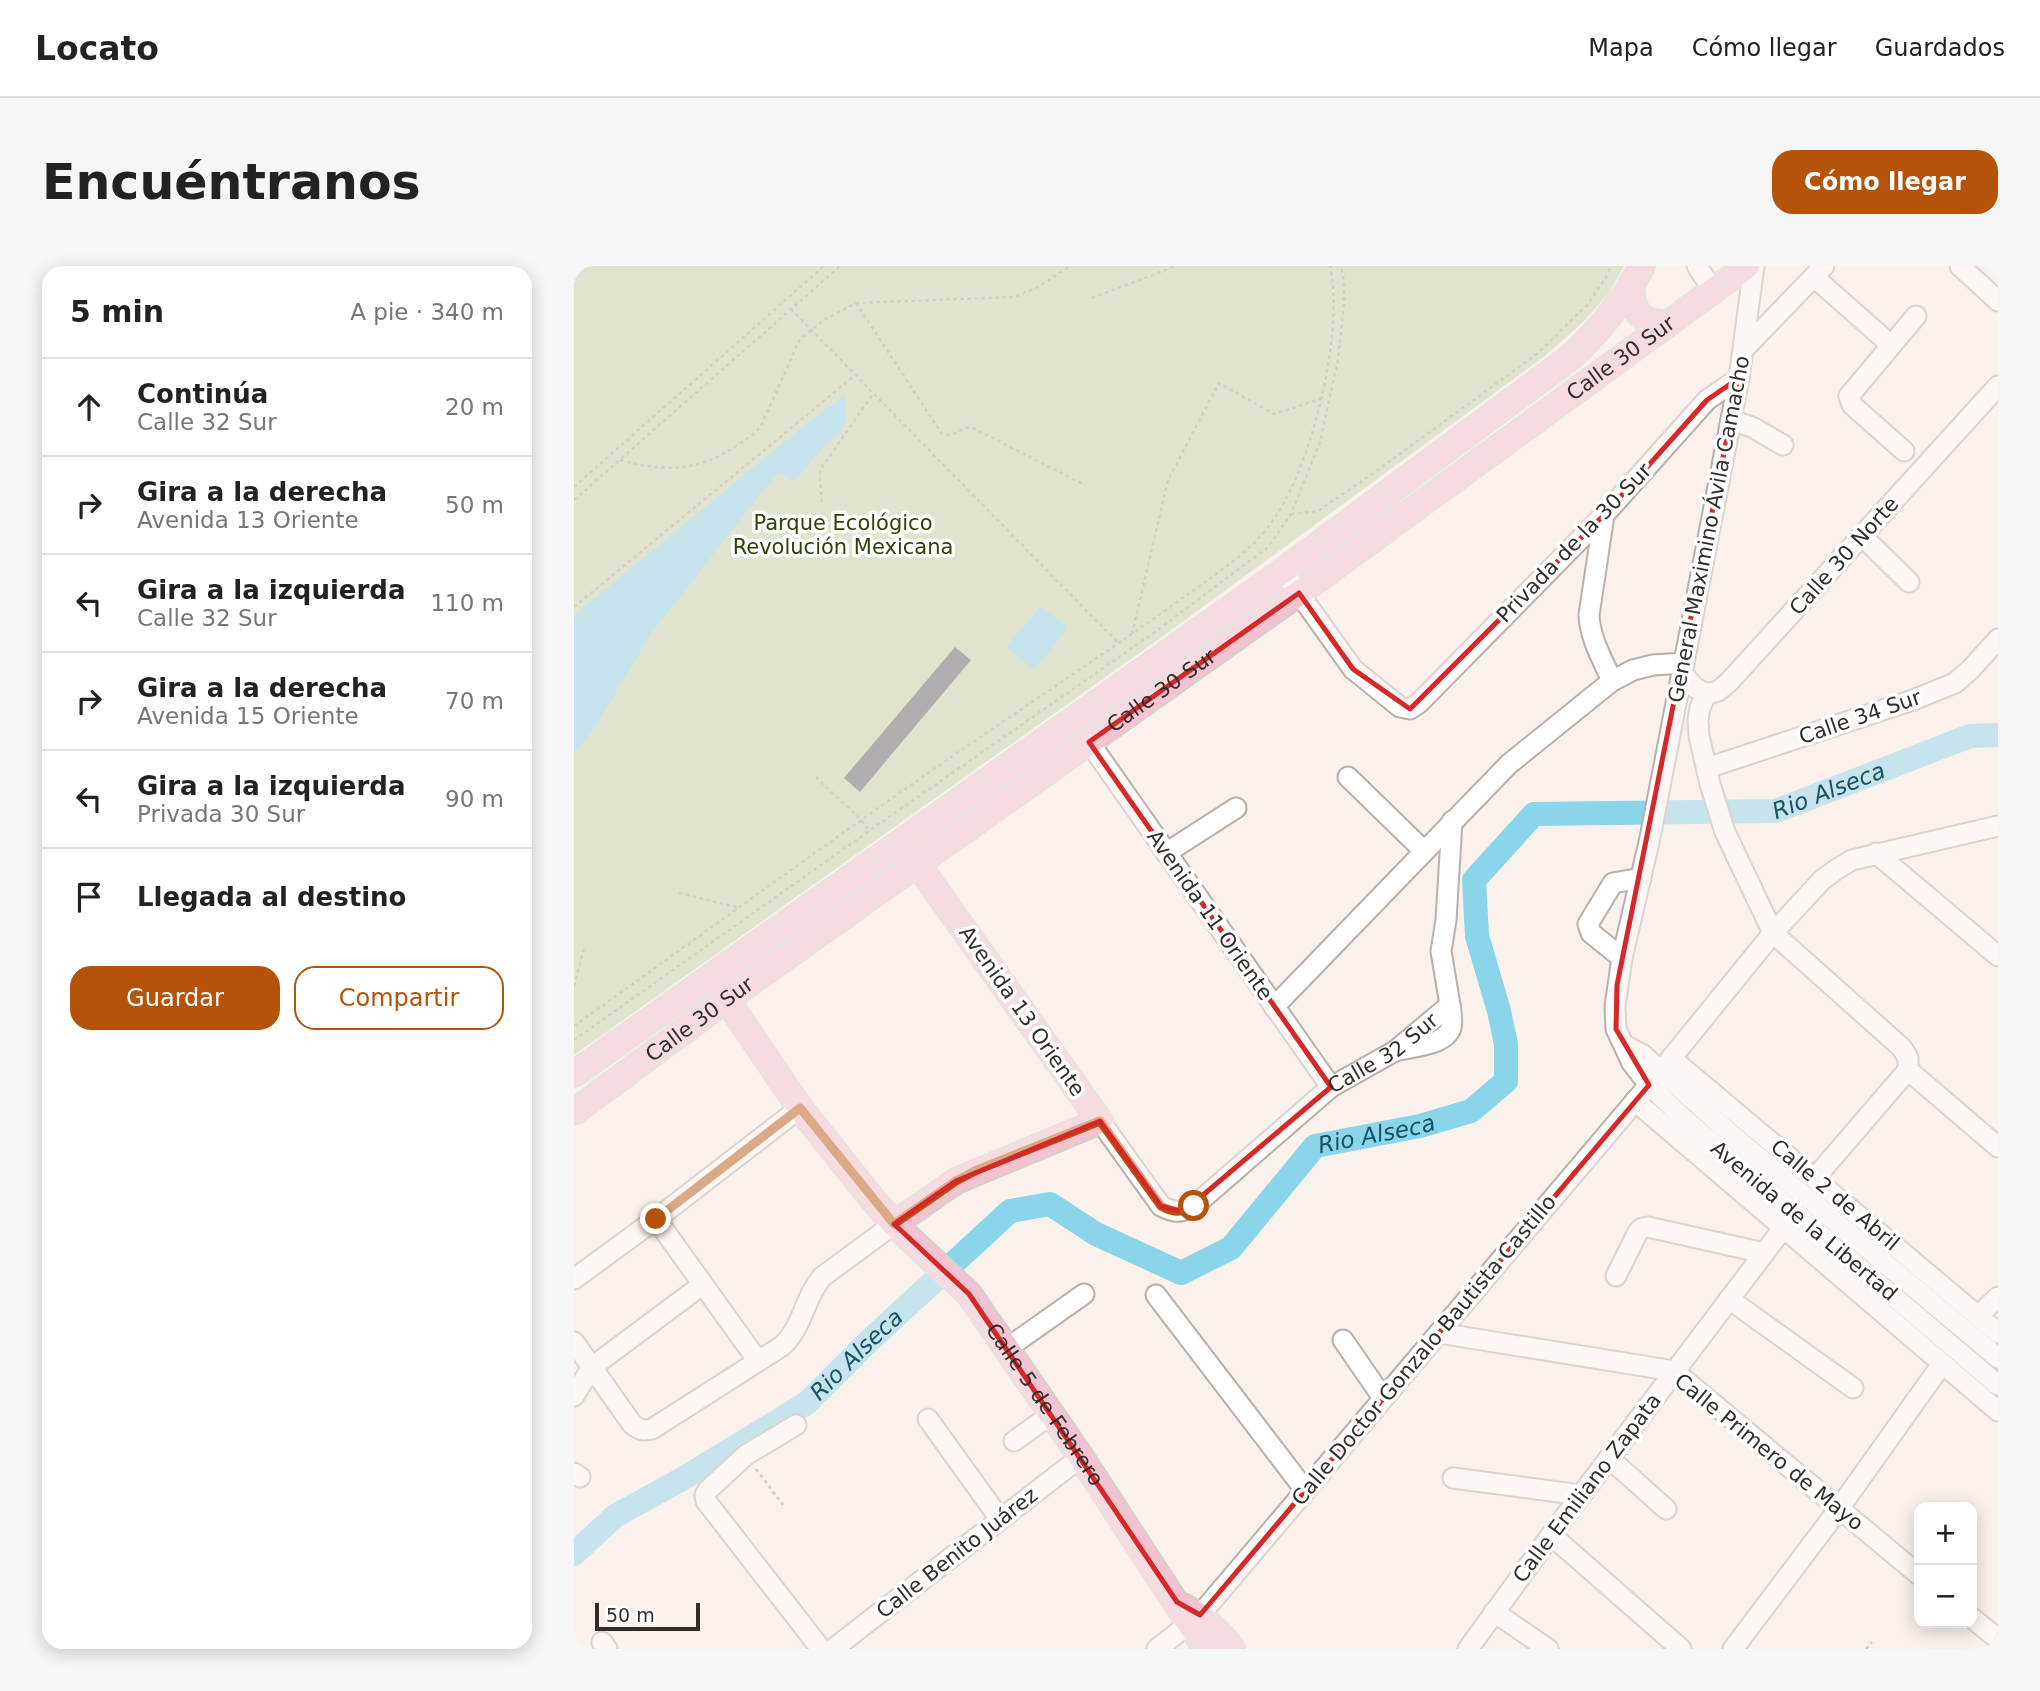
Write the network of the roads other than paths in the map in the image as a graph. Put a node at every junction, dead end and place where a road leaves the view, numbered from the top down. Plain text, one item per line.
1 (1697, 266) edge
2 (1747, 266) edge
3 (1755, 266) edge
4 (1959, 266) edge
5 (1819, 272) edge
6 (1637, 276) edge
7 (1714, 292) junction
8 (1998, 301) edge
9 (1916, 316) dead end
10 (1669, 323) junction
11 (1891, 345) junction
12 (1744, 349) junction
13 (1739, 378) junction
14 (1998, 386) edge
15 (1731, 421) junction
16 (1783, 445) dead end
17 (1905, 451) dead end
18 (1604, 515) junction
19 (1862, 536) junction
20 (1283, 571) junction
21 (1909, 582) dead end
22 (1299, 593) junction
23 (1998, 639) edge
24 (1683, 668) junction
25 (1612, 681) junction
26 (1706, 694) junction
27 (1671, 729) junction
28 (1699, 736) junction
29 (1089, 742) junction
30 (1709, 776) junction
31 (1348, 777) dead end
32 (1660, 791) joint
33 (1236, 808) dead end
34 (1452, 821) junction
35 (1998, 826) edge
36 (901, 842) junction
37 (1424, 850) junction
38 (1166, 852) junction
39 (1876, 853) junction
40 (918, 864) junction
41 (1641, 878) junction
42 (1773, 933) junction
43 (1998, 956) edge
44 (1622, 958) junction
45 (710, 976) junction
46 (727, 999) junction
47 (1274, 1007) junction
48 (1908, 1070) junction
49 (1660, 1072) junction
50 (574, 1074) edge
51 (1331, 1087) junction
52 (1635, 1101) junction
53 (800, 1108) junction
54 (574, 1112) edge
55 (1100, 1121) junction
56 (1726, 1143) junction
57 (1998, 1147) edge
58 (1815, 1178) junction
59 (1172, 1212) joint
60 (656, 1219) junction
61 (894, 1224) junction
62 (1784, 1227) junction
63 (1764, 1253) junction
64 (1616, 1276) dead end
65 (574, 1279) edge
66 (702, 1285) junction
67 (1084, 1294) dead end
68 (1156, 1295) dead end
69 (1998, 1297) edge
70 (1729, 1299) junction
71 (1978, 1316) junction
72 (1439, 1333) junction
73 (1998, 1333) edge
74 (1343, 1340) dead end
75 (574, 1342) edge
76 (1006, 1349) junction
77 (1998, 1359) edge
78 (758, 1361) junction
79 (1942, 1364) junction
80 (592, 1367) junction
81 (1674, 1371) junction
82 (1998, 1385) edge
83 (1853, 1388) dead end
84 (574, 1395) edge
85 (1383, 1398) junction
86 (1998, 1411) edge
87 (1052, 1415) junction
88 (928, 1419) dead end
89 (796, 1425) dead end
90 (1014, 1441) dead end
91 (1081, 1457) junction
92 (1609, 1458) junction
93 (1453, 1478) dead end
94 (1305, 1490) junction
95 (1581, 1495) junction
96 (1666, 1509) dead end
97 (1838, 1510) junction
98 (1000, 1519) junction
99 (1551, 1535) junction
100 (1914, 1571) edge
101 (1494, 1612) junction
102 (1194, 1619) junction
103 (1977, 1622) edge
104 (1998, 1639) edge
105 (821, 1649) edge
106 (833, 1649) edge
107 (1157, 1649) edge
108 (1206, 1649) edge
109 (1232, 1649) edge
110 (1468, 1649) edge
111 (1548, 1649) edge
112 (1681, 1649) edge
113 (1733, 1649) edge

1 - 7 street
2 - 7 main road, Calle 30 Sur
3 - 12 street, General Maximino Ávila Camacho
4 - 8 street
5 - 11 street
5 - 12 street
6 - 10 main road
6 - 20 main road, Calle 30 Sur
7 - 10 main road, Calle 30 Sur
9 - 11 street
10 - 22 main road, Calle 30 Sur
11 - 17 street
12 - 13 street, General Maximino Ávila Camacho
13 - 15 street, General Maximino Ávila Camacho
13 - 18 street, Privada de la 30 Sur
14 - 19 street, Calle 30 Norte
15 - 16 street
15 - 24 street, General Maximino Ávila Camacho
18 - 22 street, Privada de la 30 Sur
18 - 25 street
19 - 21 street
19 - 26 street, Calle 30 Norte
20 - 22 street
20 - 36 main road, Calle 30 Sur
22 - 29 main road, Calle 30 Sur
23 - 30 street, Calle 34 Sur
24 - 25 street
24 - 26 street
24 - 27 street, General Maximino Ávila Camacho
25 - 34 street
26 - 28 street
27 - 28 street
27 - 32 street, General Maximino Ávila Camacho
28 - 30 street
29 - 38 street, Avenida 11 Oriente
29 - 40 main road, Calle 30 Sur
30 - 42 street
31 - 37 street
32 - 41 street, Avenida de la Libertad
33 - 38 street
34 - 37 street
34 - 51 street, Calle 32 Sur
35 - 39 street, Calle Doctor Gonzalo Bautista Castillo
36 - 40 main road, Avenida 13 Oriente
36 - 45 main road, Calle 30 Sur
37 - 47 street
38 - 47 street, Avenida 11 Oriente
39 - 42 street, Calle Doctor Gonzalo Bautista Castillo
39 - 43 street
40 - 46 main road, Calle 30 Sur
40 - 55 main road, Avenida 13 Oriente
41 - 44 street, Avenida de la Libertad
41 - 44 street
42 - 48 street
42 - 49 street, Calle Doctor Gonzalo Bautista Castillo
44 - 49 street, Avenida de la Libertad
45 - 46 main road, Calle 5 de Febrero
45 - 50 main road, Calle 30 Sur
46 - 53 main road, Calle 5 de Febrero
46 - 54 main road, Calle 30 Sur
47 - 51 street, Avenida 11 Oriente
48 - 57 street
48 - 58 street
49 - 52 street, Calle Doctor Gonzalo Bautista Castillo
49 - 56 street, Avenida de la Libertad
49 - 58 street, Calle 2 de Abril
51 - 59 street, Calle 32 Sur
52 - 62 street
52 - 72 street, Calle Doctor Gonzalo Bautista Castillo
53 - 60 street
53 - 61 main road, Calle 5 de Febrero
55 - 59 street, Avenida 13 Oriente
55 - 61 main road
56 - 77 street, Avenida de la Libertad
56 - 82 street, Avenida de la Libertad
58 - 71 street, Calle 2 de Abril
60 - 65 street
60 - 66 street
61 - 76 main road, Calle 5 de Febrero
61 - 78 street
62 - 63 street, Calle Emiliano Zapata
62 - 79 street
63 - 64 street
63 - 70 street, Calle Emiliano Zapata
66 - 78 street
66 - 80 street
67 - 76 street
68 - 94 street
69 - 71 street
70 - 81 street, Calle Emiliano Zapata
70 - 83 street
71 - 73 street, Calle 2 de Abril
72 - 81 street, Calle Primero de Mayo
72 - 85 street, Calle Doctor Gonzalo Bautista Castillo
74 - 85 street
75 - 80 street
76 - 87 main road, Calle 5 de Febrero
78 - 80 street
79 - 86 street
79 - 97 street
80 - 84 street
81 - 92 street, Calle Emiliano Zapata
81 - 97 street, Calle Primero de Mayo
85 - 94 street, Calle Doctor Gonzalo Bautista Castillo
87 - 90 street
87 - 91 main road, Calle 5 de Febrero
88 - 98 street
89 - 105 street
91 - 98 street, Calle Benito Juárez
91 - 102 main road, Calle 5 de Febrero
92 - 95 street, Calle Emiliano Zapata
92 - 96 street
93 - 95 street
94 - 102 street, Calle Doctor Gonzalo Bautista Castillo
95 - 99 street, Calle Emiliano Zapata
97 - 100 street, Calle Primero de Mayo
97 - 113 street
98 - 106 street, Calle Benito Juárez
99 - 101 street, Calle Emiliano Zapata
99 - 112 street
101 - 110 street, Calle Emiliano Zapata
101 - 111 street
102 - 107 street, Calle Doctor Gonzalo Bautista Castillo
102 - 108 main road
102 - 109 main road
103 - 104 street

